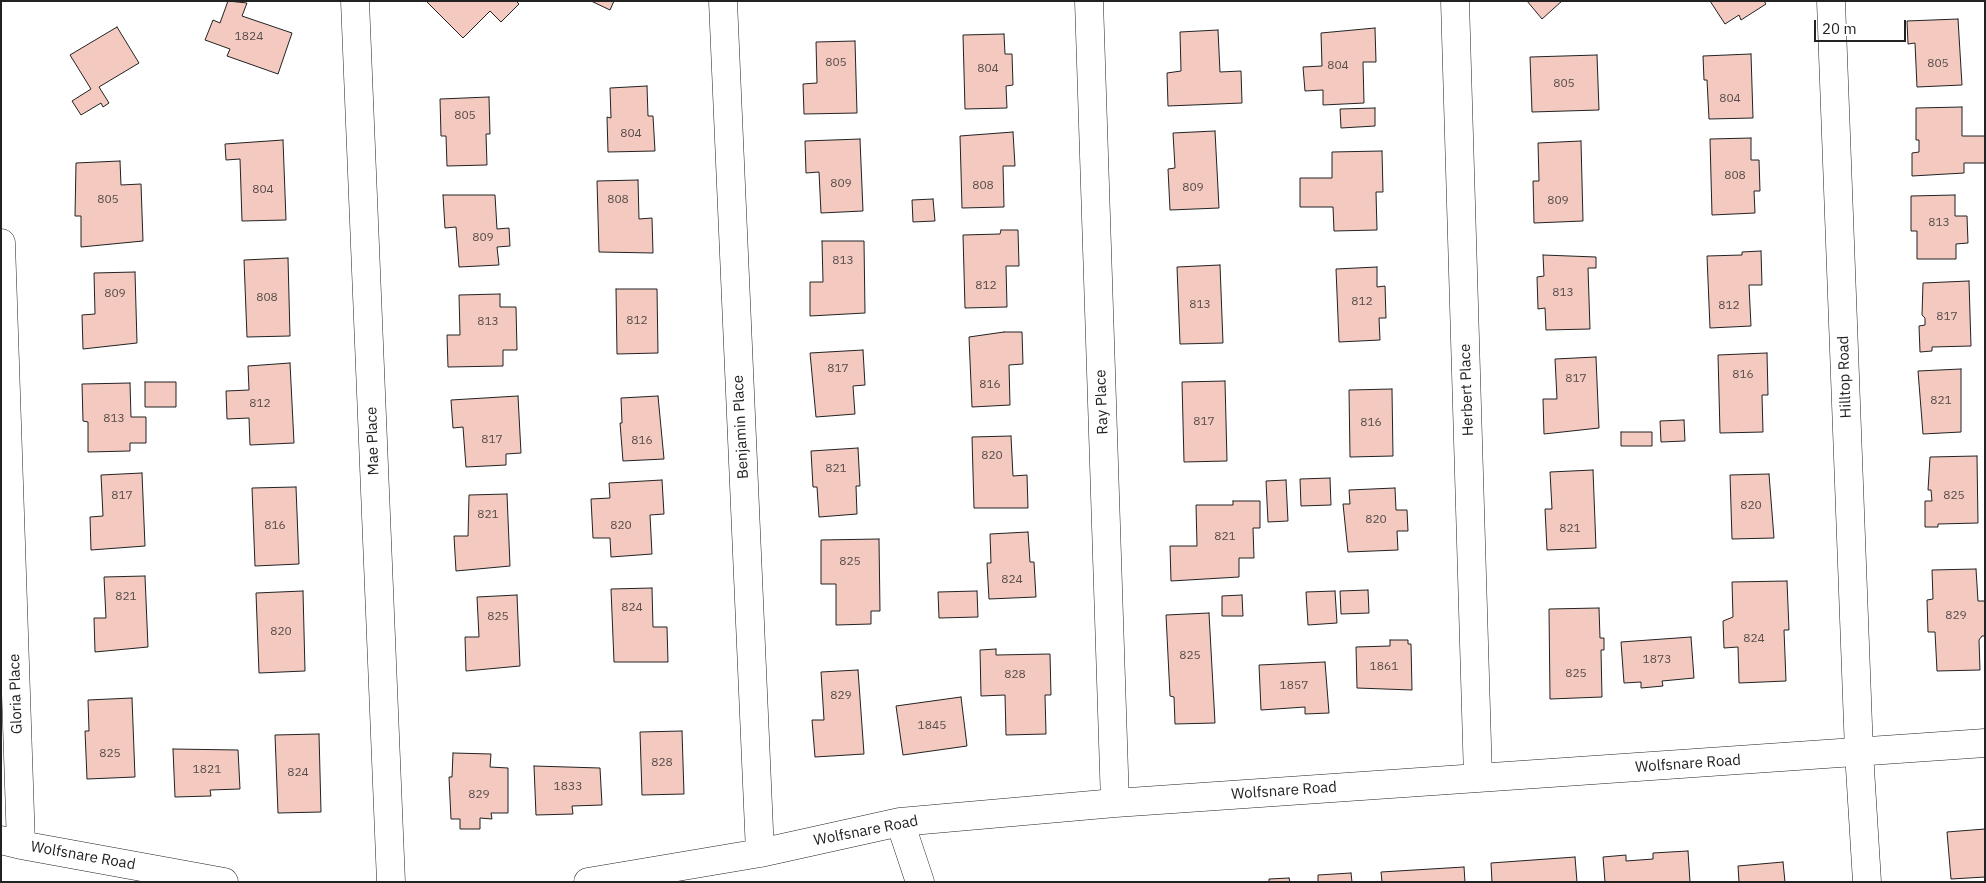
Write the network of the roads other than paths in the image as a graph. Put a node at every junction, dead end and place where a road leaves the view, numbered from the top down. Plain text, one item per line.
1 (355, 1) edge
2 (723, 1) edge
3 (1089, 1) edge
4 (1455, 1) edge
5 (1831, 1) edge
6 (1, 243) edge
7 (1985, 743) edge
8 (1858, 752) junction
9 (1478, 778) junction
10 (1115, 803) junction
11 (900, 822) junction
12 (11, 842) edge
13 (760, 853) junction
14 (224, 882) edge
15 (391, 882) edge
16 (588, 882) edge
17 (920, 882) edge
18 (1867, 882) edge

1 - 15 street, Mae Place
2 - 13 street, Benjamin Place
3 - 10 street, Ray Place
4 - 9 street, Herbert Place
5 - 8 street, Hilltop Road
6 - 12 street, Gloria Place
7 - 8 street, Wolfsnare Road
8 - 9 street, Wolfsnare Road
8 - 18 street, Hilltop Road
9 - 10 street, Wolfsnare Road
10 - 11 street, Wolfsnare Road
11 - 13 street, Wolfsnare Road
11 - 17 street
12 - 14 street, Wolfsnare Road
13 - 16 street, Wolfsnare Road

